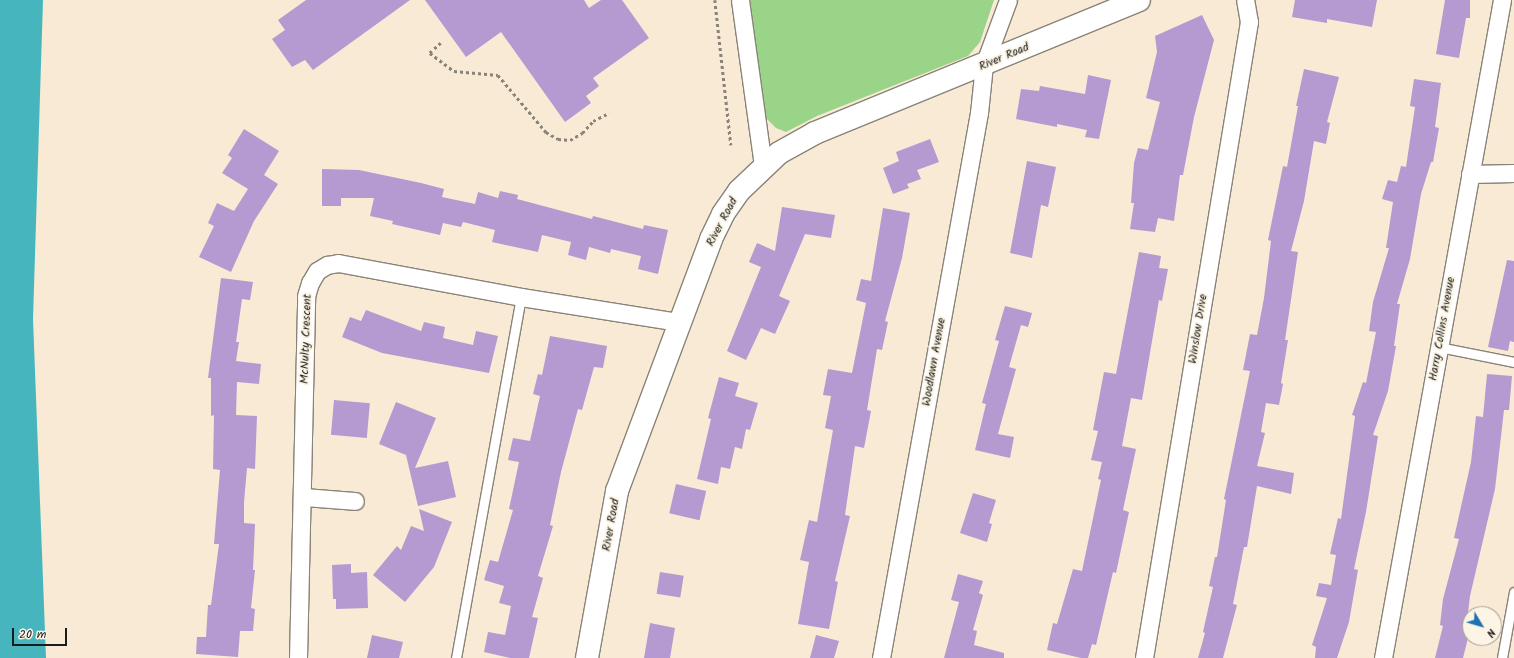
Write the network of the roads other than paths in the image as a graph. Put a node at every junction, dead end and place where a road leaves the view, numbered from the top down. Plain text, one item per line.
1 (740, 0) edge
2 (1008, 0) edge
3 (1139, 0) edge
4 (1245, 0) edge
5 (1502, 0) edge
6 (984, 65) junction
7 (763, 166) junction
8 (1514, 172) edge
9 (1470, 174) junction
10 (522, 297) junction
11 (678, 322) junction
12 (1439, 347) junction
13 (1514, 362) edge
14 (303, 497) junction
15 (355, 501) dead end
16 (1514, 592) edge
17 (298, 658) edge
18 (456, 658) edge
19 (587, 658) edge
20 (881, 658) edge
21 (1144, 658) edge
22 (1383, 658) edge
23 (1502, 658) edge

1 - 7 street
2 - 6 street, Woodlawn Avenue
3 - 6 street, River Road
4 - 21 street, Winslow Drive
5 - 9 street, Harry Collins Avenue
6 - 7 street, River Road
6 - 20 street, Woodlawn Avenue
7 - 11 street, River Road
8 - 9 street
9 - 12 street, Harry Collins Avenue
10 - 11 street, McNulty Crescent
10 - 14 street, McNulty Crescent
10 - 18 lane
11 - 19 street, River Road
12 - 13 lane
12 - 22 street, Harry Collins Avenue
14 - 15 street
14 - 17 street, McNulty Crescent
16 - 23 lane

